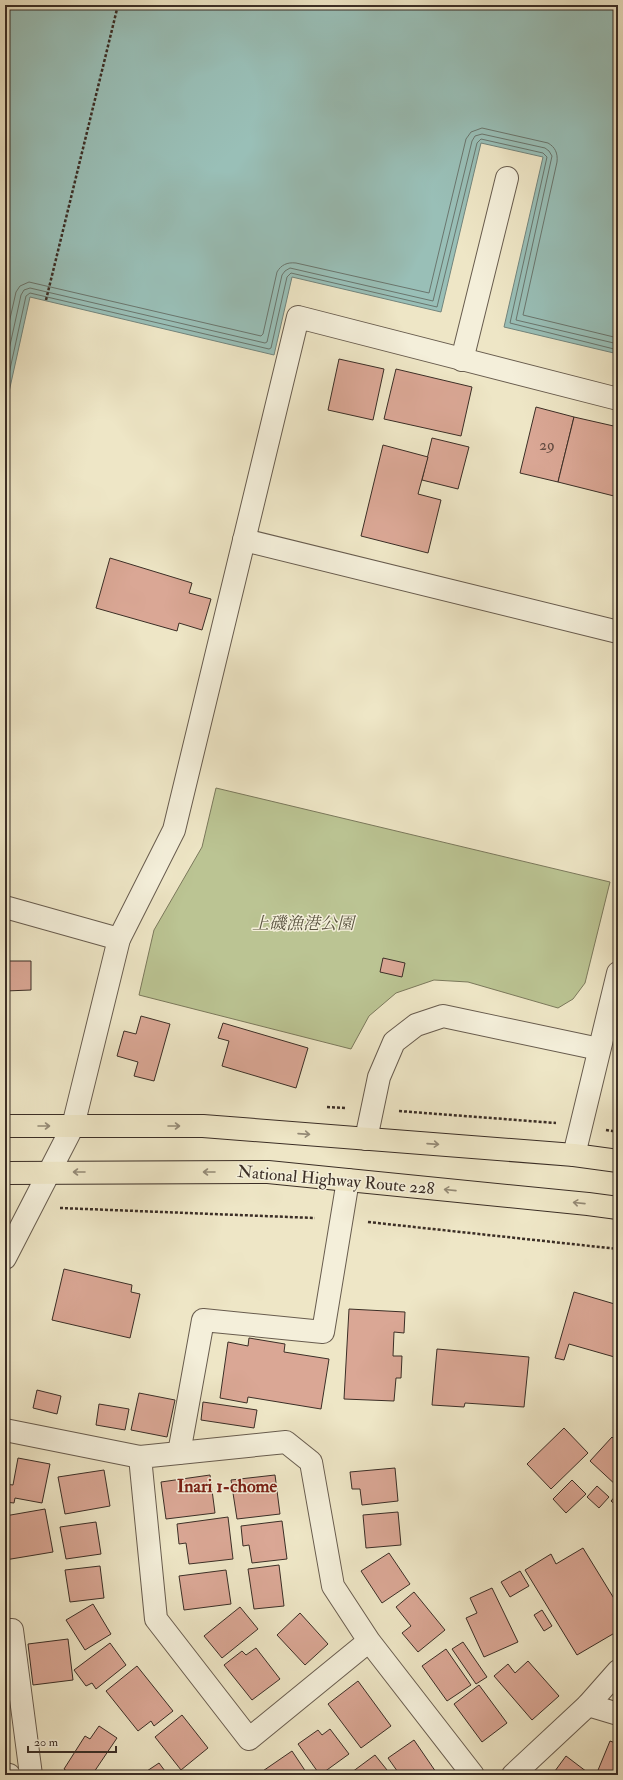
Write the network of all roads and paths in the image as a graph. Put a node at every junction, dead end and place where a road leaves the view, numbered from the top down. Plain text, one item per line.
1 (118, 5) edge
2 (507, 178) dead end
3 (46, 300) dead end
4 (462, 360) junction
5 (618, 400) edge
6 (244, 540) junction
7 (618, 632) edge
8 (5, 907) edge
9 (119, 939) junction
10 (618, 973) edge
11 (600, 1049) junction
12 (5, 1126) edge
13 (73, 1126) junction
14 (366, 1139) junction
15 (574, 1155) junction
16 (618, 1161) edge
17 (50, 1172) junction
18 (5, 1173) edge
19 (348, 1180) junction
20 (618, 1208) edge
21 (21, 1214) edge
22 (342, 1219) junction
23 (618, 1249) edge
24 (5, 1258) edge
25 (5, 1430) edge
26 (179, 1453) junction
27 (140, 1457) junction
28 (12, 1630) dead end
29 (369, 1641) junction
30 (618, 1671) edge
31 (588, 1705) junction
32 (618, 1714) edge
33 (5, 1774) edge
34 (9, 1775) edge
35 (31, 1775) edge
36 (473, 1775) edge
37 (513, 1775) edge

1 - 3 path
2 - 4 street
4 - 5 street
4 - 6 street
6 - 7 street
6 - 9 street
8 - 9 street
9 - 13 street
10 - 11 street
11 - 14 street
11 - 15 street
12 -> 13 highway
13 -> 14 highway
13 - 17 street
14 -> 15 highway
15 - 16 highway
17 - 18 highway, National Highway Route 228
19 -> 17 highway, National Highway Route 228
17 - 21 street
20 -> 19 highway, National Highway Route 228
19 - 22 street
21 - 22 path
21 - 24 street
22 - 23 path
22 - 26 street
25 - 27 street
26 - 27 street
26 - 29 street
27 - 29 street
28 - 35 street
29 - 36 street
30 - 31 street
31 - 32 street
31 - 37 street
33 - 34 street

